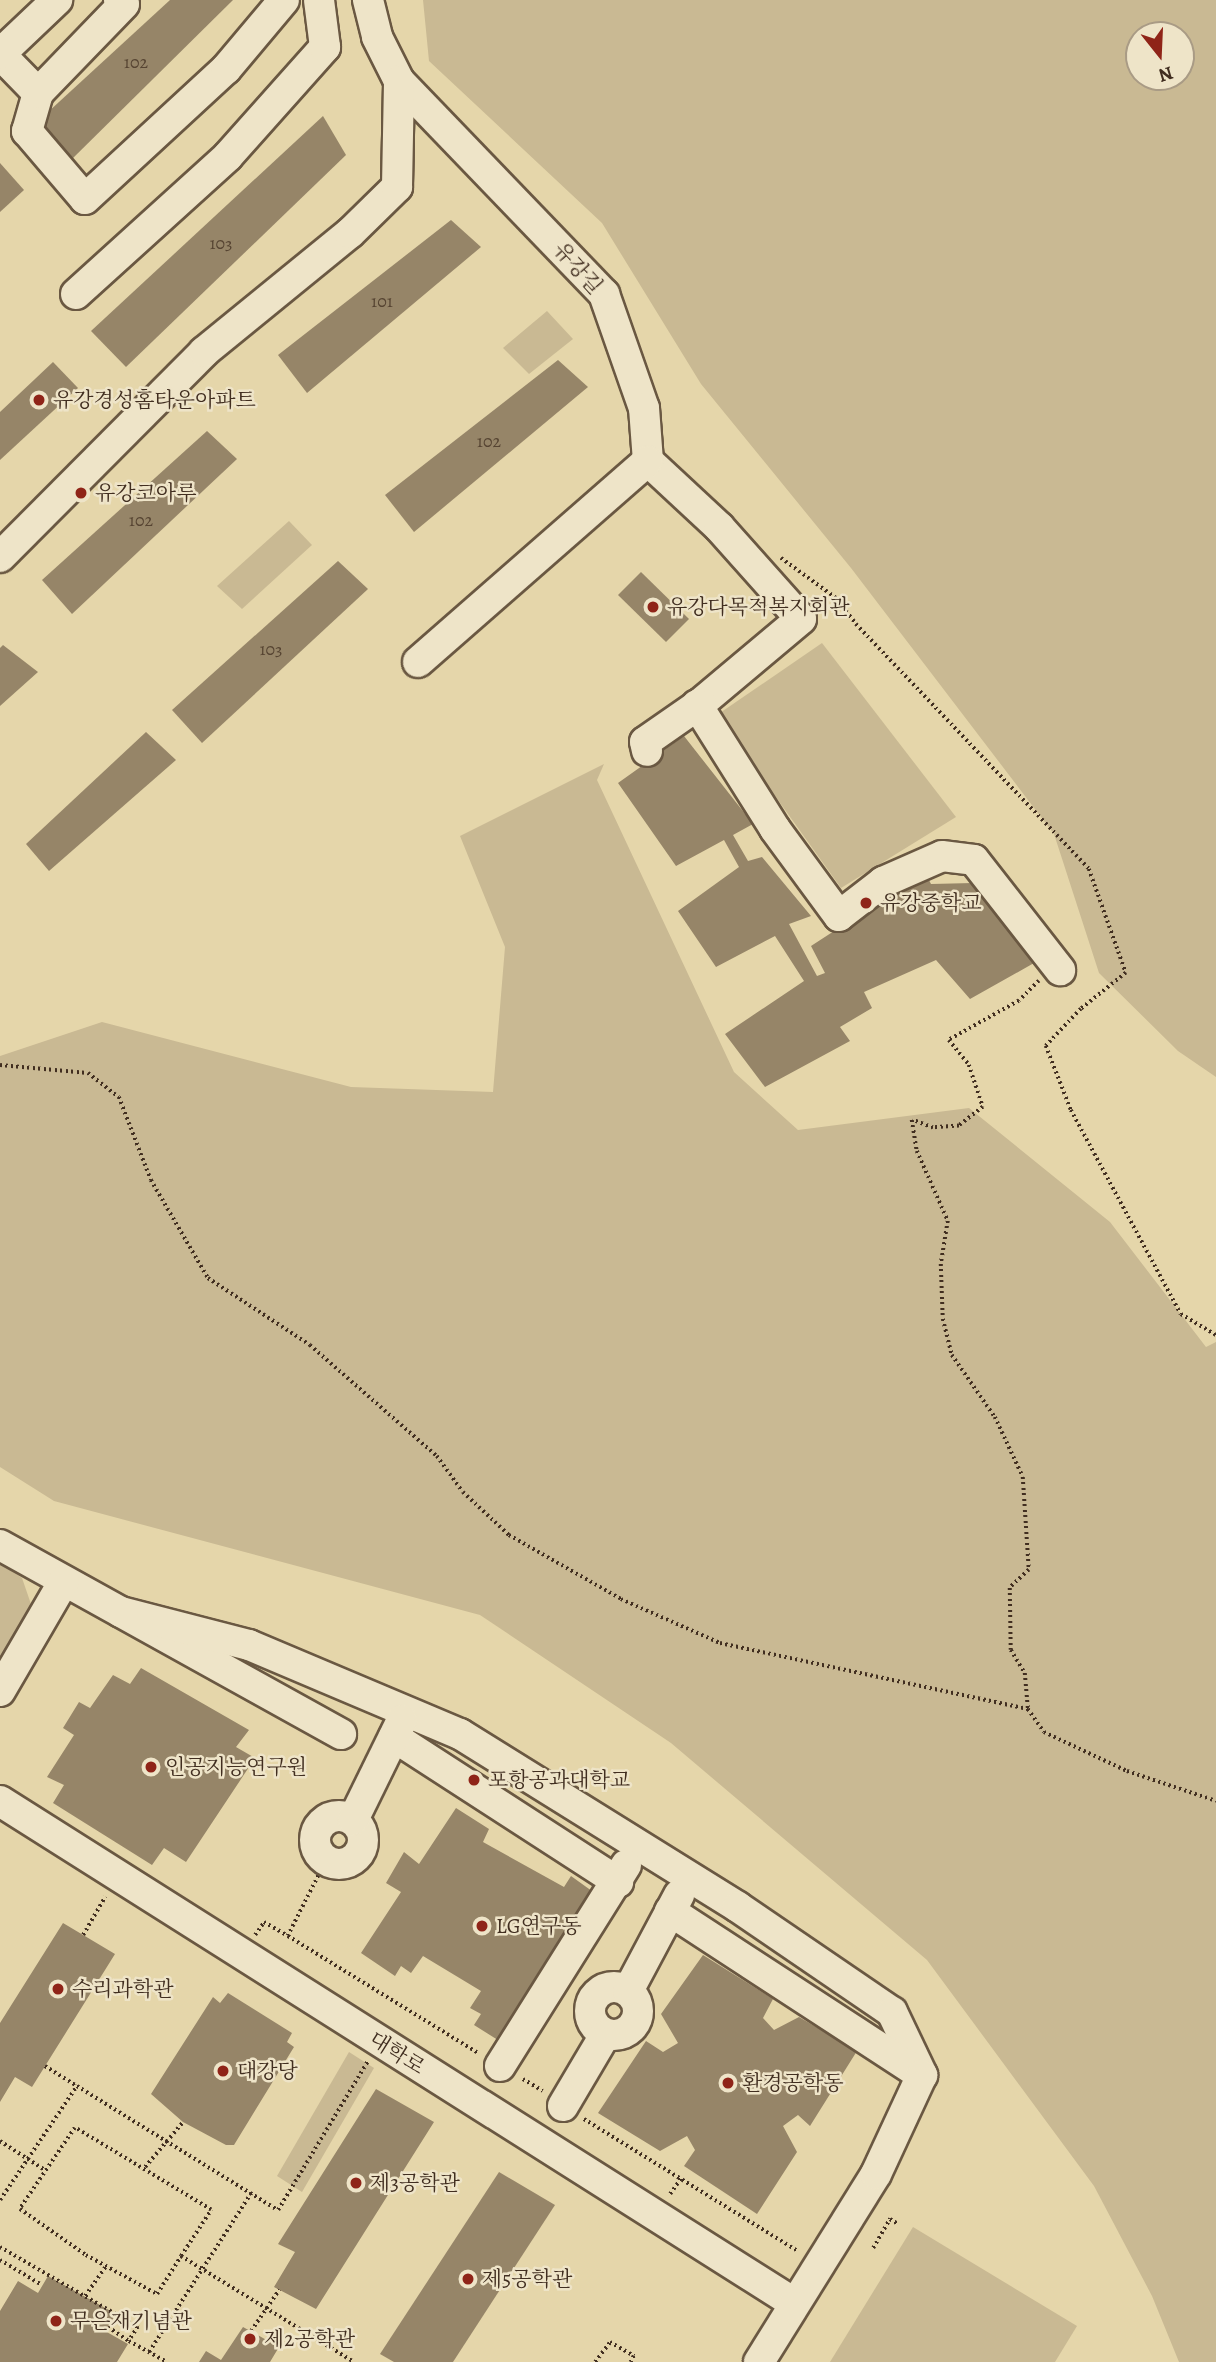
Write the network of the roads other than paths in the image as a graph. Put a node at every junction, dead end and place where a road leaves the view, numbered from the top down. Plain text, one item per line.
1 (57, 0) edge
2 (119, 0) edge
3 (284, 0) edge
4 (318, 0) edge
5 (368, 0) edge
6 (399, 81) junction
7 (38, 93) junction
8 (76, 294) dead end
9 (648, 461) junction
10 (0, 557) edge
11 (418, 662) dead end
12 (697, 705) junction
13 (647, 751) dead end
14 (1058, 967) road end
15 (0, 1545) edge
16 (64, 1581) junction
17 (121, 1612) junction
18 (0, 1691) edge
19 (407, 1711) junction
20 (341, 1734) dead end
21 (394, 1737) junction
22 (0, 1801) edge
23 (637, 1843) junction
24 (326, 1861) road end
25 (689, 1877) junction
26 (618, 1882) junction
27 (670, 1911) junction
28 (500, 2066) road end
29 (922, 2075) junction
30 (564, 2106) road end
31 (794, 2304) junction
32 (759, 2362) edge

1 - 7 street
2 - 7 street
3 - 7 street
4 - 8 street
5 - 6 street, 유강길
6 - 9 street, 유강길
6 - 10 street
9 - 11 street
9 - 12 street
12 - 13 street
12 - 14 street
15 - 16 street
16 - 17 street
16 - 18 street
17 - 19 street
17 - 20 street
19 - 21 street
19 - 23 street
21 - 24 street
21 - 26 street
22 - 31 street, 대학로
23 - 25 street
23 - 26 street
25 - 27 street
25 - 29 street
26 - 28 street
27 - 29 street
27 - 30 street
29 - 31 street
31 - 32 street

